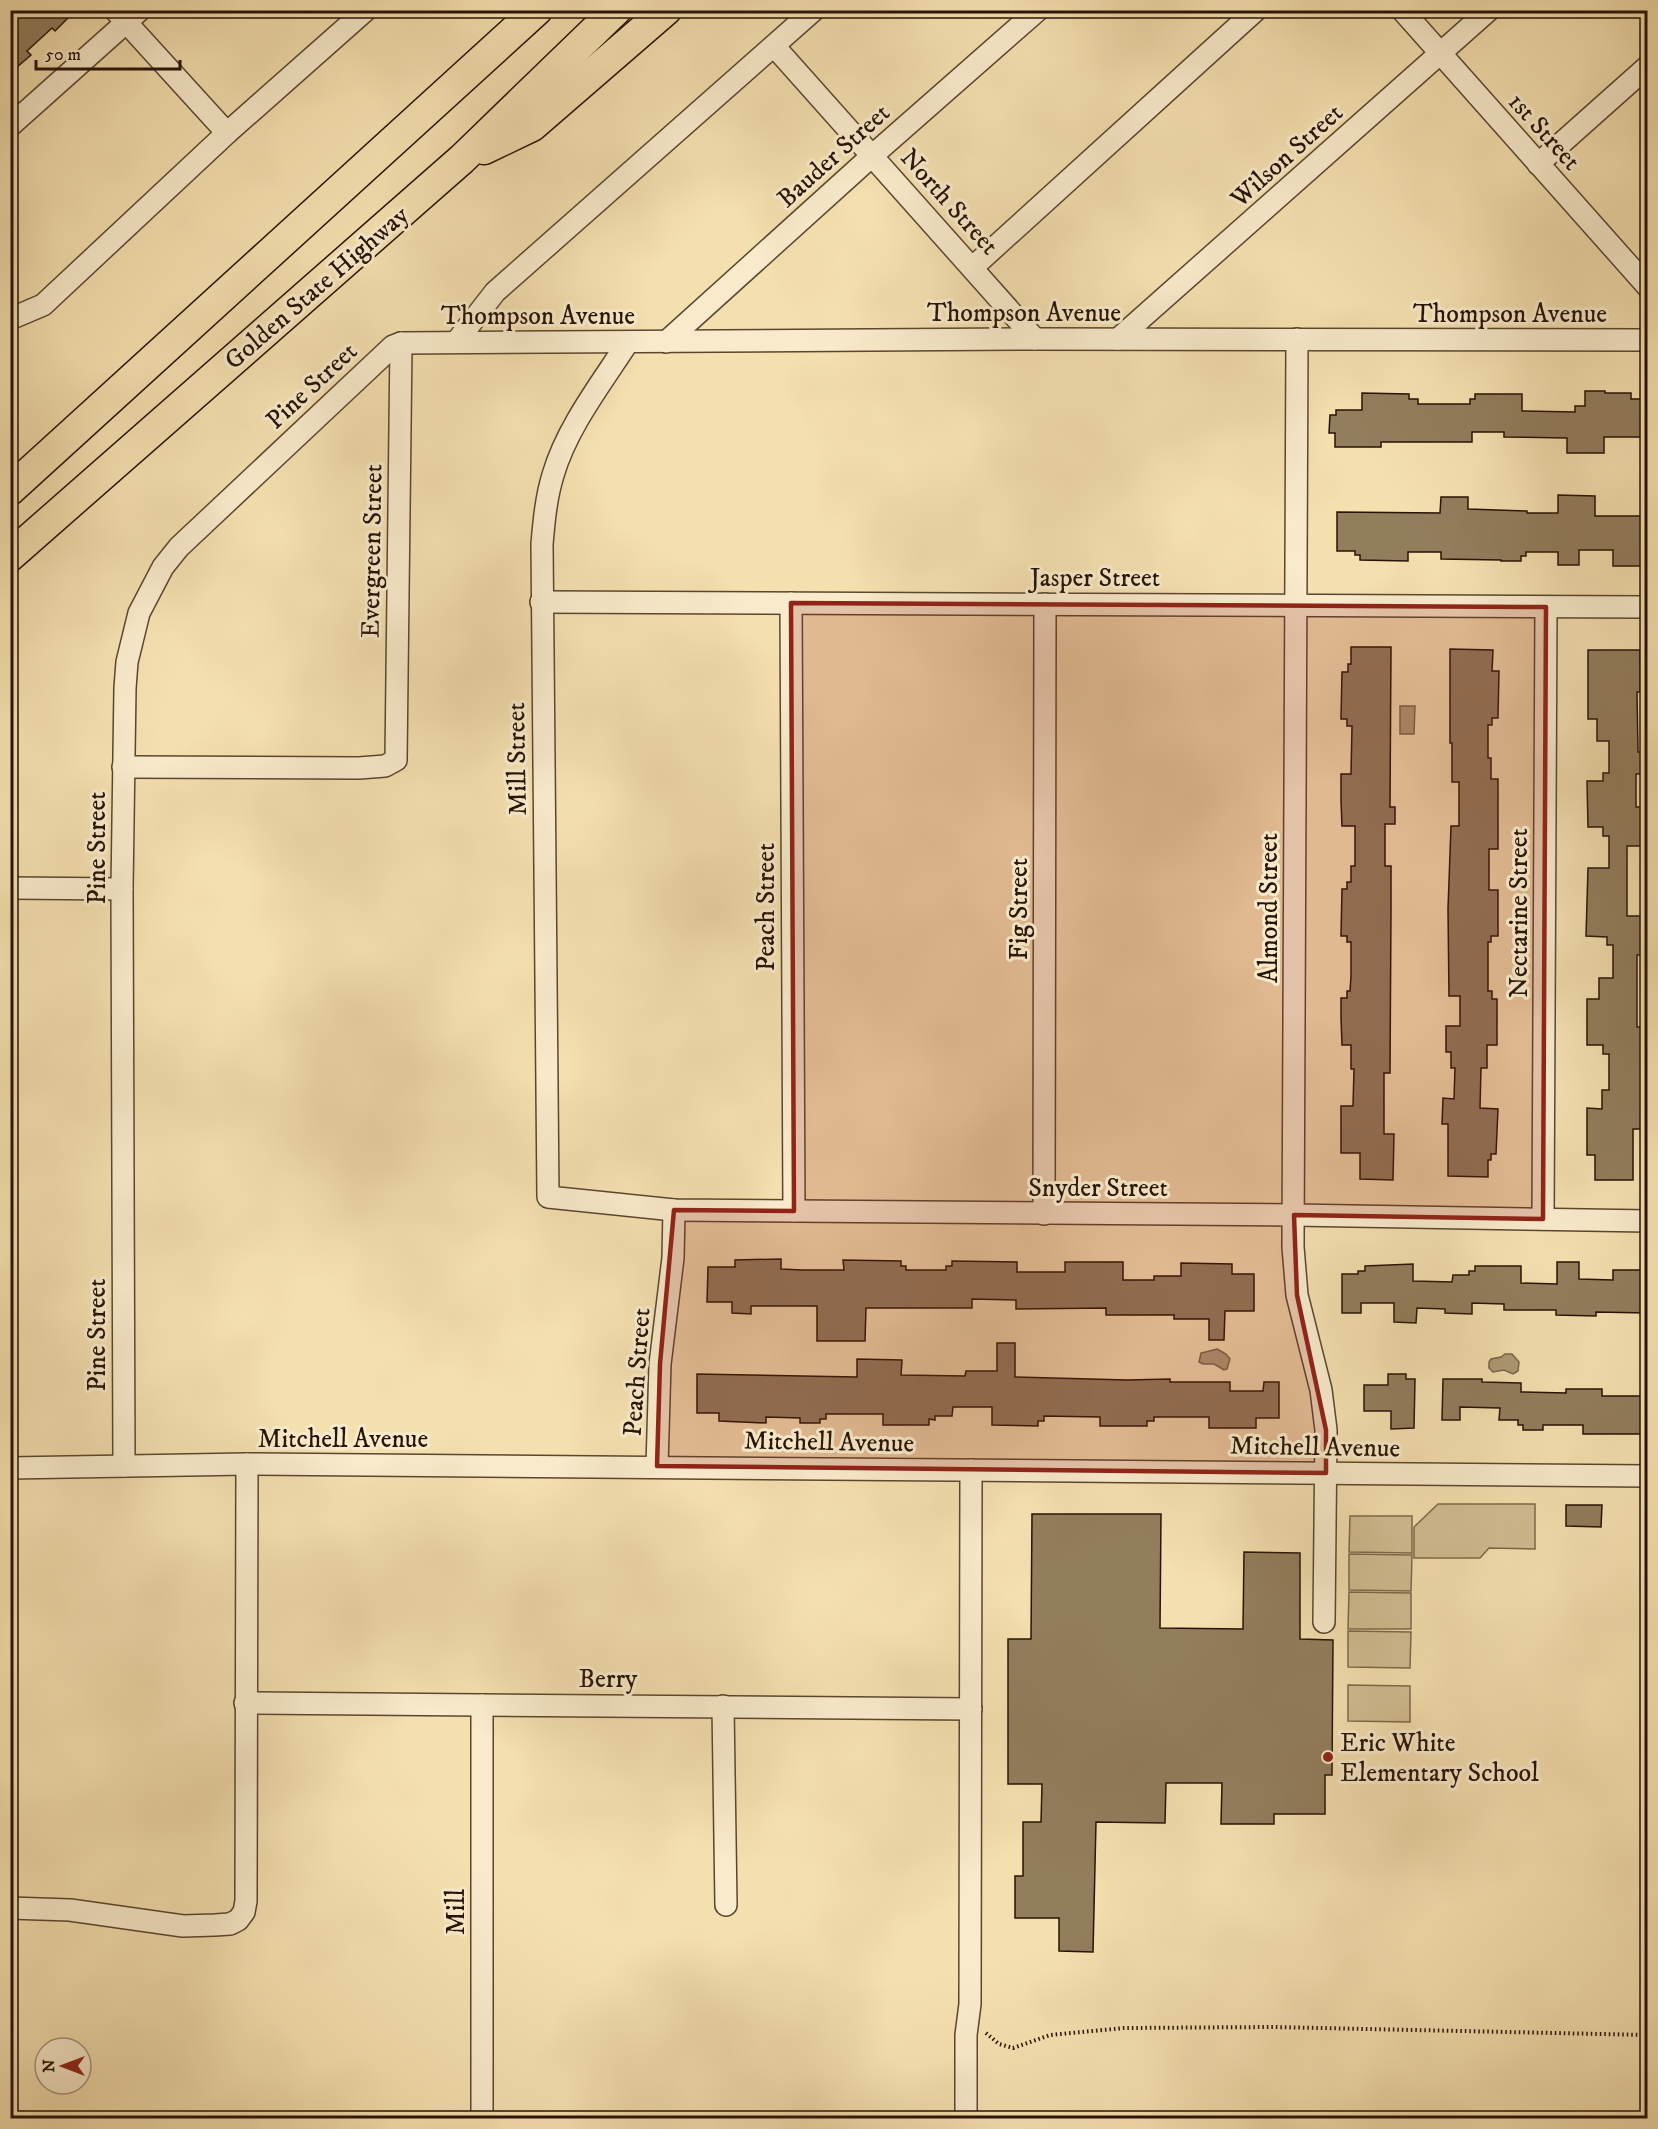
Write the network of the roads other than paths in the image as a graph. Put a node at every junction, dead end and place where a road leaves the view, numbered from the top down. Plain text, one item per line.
1 (366, 10) edge
2 (537, 10) edge
3 (616, 10) edge
4 (666, 10) edge
5 (814, 10) edge
6 (1038, 10) edge
7 (1256, 10) edge
8 (1402, 10) edge
9 (1489, 10) edge
10 (127, 14) edge
11 (774, 46) junction
12 (1440, 54) junction
13 (1647, 66) edge
14 (10, 126) edge
15 (227, 133) junction
16 (873, 155) junction
17 (462, 159) junction
18 (1538, 164) junction
19 (1640, 263) edge
20 (972, 267) junction
21 (1647, 287) edge
22 (10, 319) edge
23 (1035, 339) junction
24 (1118, 339) junction
25 (1297, 339) junction
26 (1647, 340) edge
27 (457, 341) junction
28 (628, 342) junction
29 (666, 342) junction
30 (401, 343) junction
31 (10, 490) edge
32 (10, 556) edge
33 (541, 602) junction
34 (791, 603) junction
35 (1045, 604) junction
36 (1296, 606) junction
37 (1647, 607) edge
38 (1546, 608) junction
39 (123, 767) junction
40 (10, 888) edge
41 (122, 889) junction
42 (548, 1197) joint
43 (674, 1210) junction
44 (794, 1211) junction
45 (1044, 1214) junction
46 (1294, 1215) junction
47 (1543, 1219) junction
48 (1647, 1221) edge
49 (247, 1464) junction
50 (124, 1466) junction
51 (657, 1466) junction
52 (10, 1468) edge
53 (971, 1470) junction
54 (1326, 1473) junction
55 (1647, 1476) edge
56 (1324, 1622) dead end
57 (245, 1703) junction
58 (482, 1705) junction
59 (723, 1706) junction
60 (971, 1709) junction
61 (726, 1905) dead end
62 (10, 1908) edge
63 (482, 2118) edge
64 (966, 2118) edge

1 - 15 street
2 - 31 highway, Golden State Highway
3 - 17 highway, Golden State Highway
4 - 17 highway
5 - 11 street
6 - 16 street, Bauder Street
7 - 20 street
8 - 12 street, 1st Street
9 - 12 street, Wilson Street
10 - 14 street
10 - 15 street
11 - 16 street, North Street
11 - 27 street
12 - 18 street, 1st Street
12 - 24 street, Wilson Street
13 - 18 street
15 - 22 street
16 - 20 street, North Street
16 - 29 street, Bauder Street
17 - 32 highway, Golden State Highway
18 - 19 street, 1st Street
19 - 21 street, 1st Street
20 - 23 street, North Street
23 - 24 street, Thompson Avenue
23 - 29 street, Thompson Avenue
24 - 25 street, Thompson Avenue
25 - 26 street, Thompson Avenue
25 - 36 street, Almond Street
27 - 28 street, Thompson Avenue
27 - 30 street, Thompson Avenue
28 - 29 street, Thompson Avenue
28 - 33 street, Mill Street
30 - 39 street, Pine Street
30 - 39 street, Evergreen Street
33 - 34 street, Jasper Street
33 - 42 street, Mill Street
34 - 35 street, Jasper Street
34 - 44 street, Peach Street
35 - 36 street, Jasper Street
35 - 45 street, Fig Street
36 - 38 street, Jasper Street
36 - 46 street, Almond Street
37 - 38 street, Jasper Street
38 - 47 street, Nectarine Street
39 - 41 street, Pine Street
40 - 41 street
41 - 50 street, Pine Street
42 - 43 street, Snyder Street
43 - 44 street, Snyder Street
43 - 51 street, Peach Street
44 - 45 street, Snyder Street
45 - 46 street, Snyder Street
46 - 47 street, Snyder Street
46 - 54 street, Almond Street
47 - 48 street, Snyder Street
49 - 50 street, Mitchell Avenue
49 - 51 street, Mitchell Avenue
49 - 57 street
50 - 52 street, Mitchell Avenue
51 - 53 street, Mitchell Avenue
53 - 54 street, Mitchell Avenue
53 - 60 street
54 - 55 street, Mitchell Avenue
54 - 56 street, Almond Street
57 - 58 street, Berry
57 - 62 street
58 - 59 street, Berry
58 - 63 street, Mill
59 - 60 street, Berry
59 - 61 street
60 - 64 street

